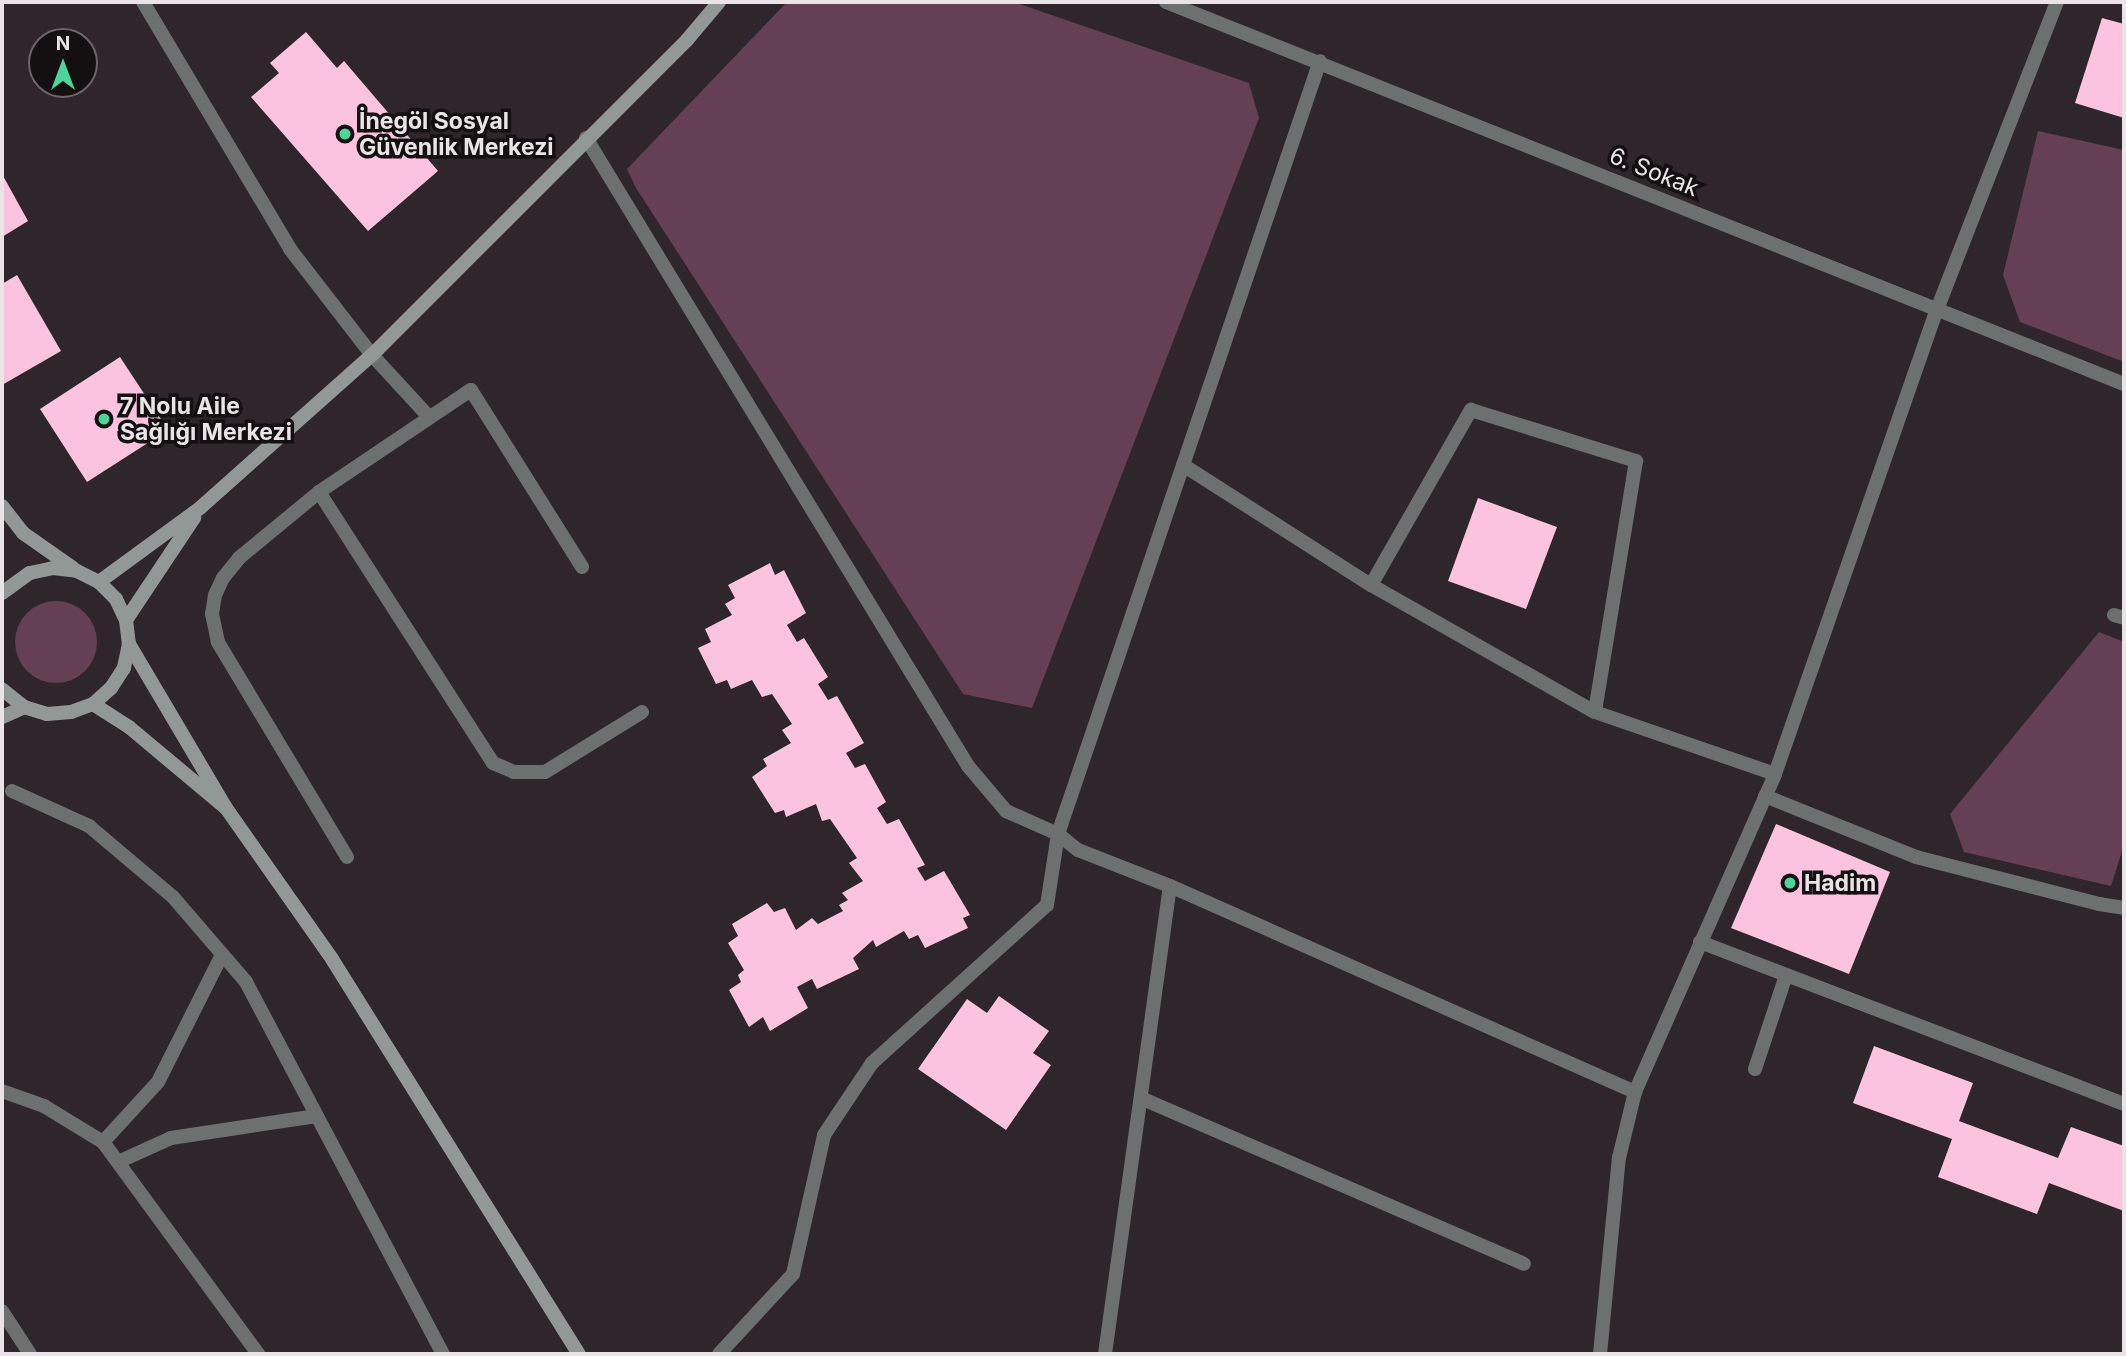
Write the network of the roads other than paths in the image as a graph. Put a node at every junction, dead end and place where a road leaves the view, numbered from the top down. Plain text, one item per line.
1 (144, 2) edge
2 (719, 2) edge
3 (1166, 2) edge
4 (2057, 2) edge
5 (1321, 61) junction
6 (586, 138) junction
7 (1937, 312) junction
8 (372, 355) junction
9 (2124, 384) edge
10 (429, 417) junction
11 (1184, 465) junction
12 (318, 492) junction
13 (2, 506) edge
14 (200, 508) junction
15 (582, 567) dead end
16 (77, 571) junction
17 (99, 582) junction
18 (1371, 585) junction
19 (2, 593) edge
20 (126, 621) junction
21 (129, 645) junction
22 (2, 689) edge
23 (93, 704) junction
24 (24, 706) junction
25 (642, 712) dead end
26 (1595, 712) junction
27 (2, 717) edge
28 (1775, 774) junction
29 (12, 791) dead end
30 (1765, 796) junction
31 (226, 808) junction
32 (1058, 834) junction
33 (347, 858) dead end
34 (1170, 886) junction
35 (2124, 908) edge
36 (1700, 942) junction
37 (222, 955) junction
38 (1786, 975) junction
39 (1755, 1069) dead end
40 (2, 1091) edge
41 (1635, 1091) junction
42 (1143, 1099) junction
43 (2124, 1104) edge
44 (316, 1116) junction
45 (103, 1142) junction
46 (118, 1162) junction
47 (1524, 1264) dead end
48 (2, 1311) edge
49 (30, 1354) edge
50 (258, 1354) edge
51 (443, 1354) edge
52 (579, 1354) edge
53 (719, 1354) edge
54 (1105, 1354) edge
55 (1600, 1354) edge

1 - 8 street
2 - 6 street
3 - 5 street, 6. Sokak
4 - 7 street
5 - 7 street, 6. Sokak
5 - 11 street
6 - 8 street
6 - 32 street
7 - 9 street, 6. Sokak
7 - 28 street
8 - 10 street
8 - 14 street
10 - 12 street
10 - 15 street
11 - 18 street
11 - 32 street
12 - 25 street
12 - 33 street
13 - 16 street
14 - 17 street
14 - 20 street
16 - 17 street
16 - 19 street
17 - 20 street
18 - 26 street
18 - 26 street
20 - 21 street
21 - 23 street
21 - 31 street
22 - 24 street
23 - 24 street
23 - 31 street
24 - 27 street
26 - 28 street
28 - 30 street
29 - 37 street
30 - 35 street
30 - 36 street
31 - 52 street
32 - 34 street
32 - 53 street
34 - 41 street
34 - 42 street
36 - 38 street
36 - 41 street
37 - 44 street
37 - 45 street
38 - 39 street
38 - 43 street
40 - 45 street
41 - 55 street
42 - 47 street
42 - 54 street
44 - 46 street
44 - 51 street
45 - 46 street
46 - 50 street
48 - 49 street

